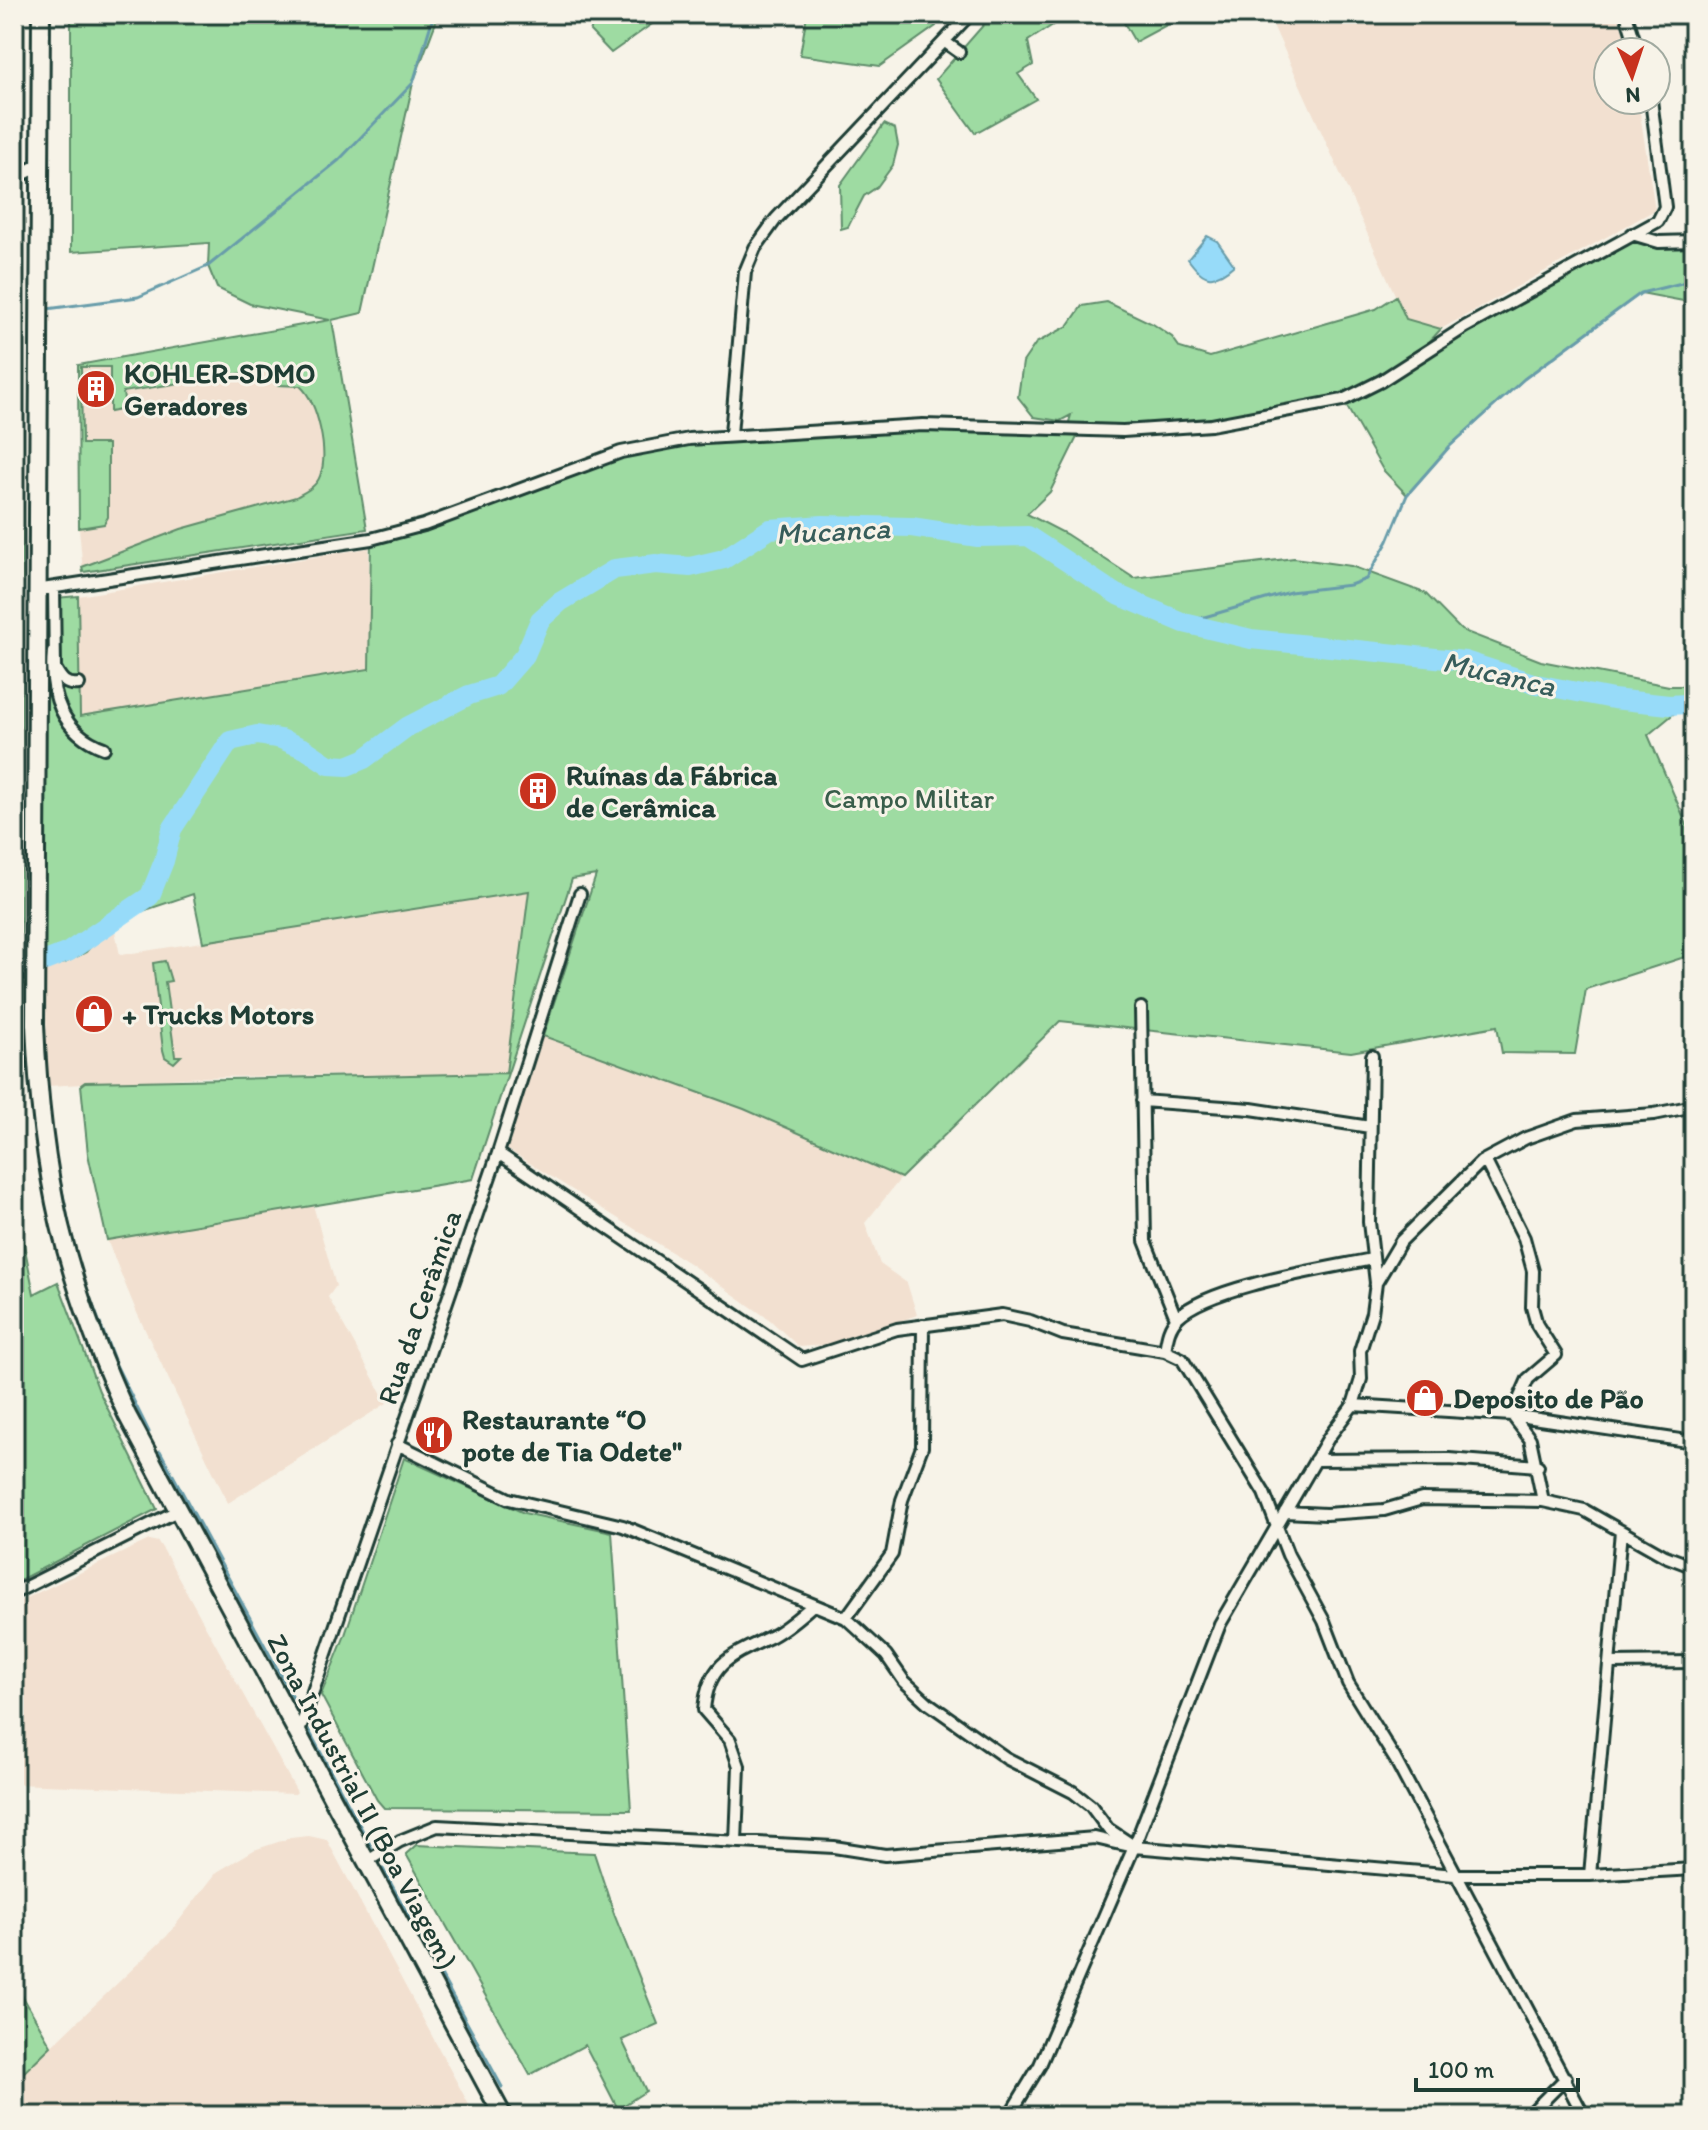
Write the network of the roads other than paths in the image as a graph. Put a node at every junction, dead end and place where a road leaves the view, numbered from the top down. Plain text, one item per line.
1 (41, 14) edge
2 (970, 14) edge
3 (1626, 14) edge
4 (1633, 36) edge
5 (945, 42) junction
6 (959, 52) dead end
7 (1653, 116) edge
8 (38, 166) junction
9 (14, 178) edge
10 (1632, 234) junction
11 (1694, 241) edge
12 (731, 434) junction
13 (54, 588) junction
14 (36, 590) junction
15 (53, 652) junction
16 (79, 684) dead end
17 (104, 748) dead end
18 (580, 894) dead end
19 (1141, 1008) dead end
20 (1372, 1056) dead end
21 (1142, 1101) junction
22 (1694, 1106) edge
23 (1370, 1127) junction
24 (498, 1153) junction
25 (1485, 1160) junction
26 (1372, 1259) junction
27 (1376, 1283) junction
28 (1176, 1318) junction
29 (923, 1325) junction
30 (1165, 1351) junction
31 (1353, 1405) junction
32 (1512, 1415) junction
33 (1694, 1442) edge
34 (397, 1444) junction
35 (1315, 1460) junction
36 (1538, 1466) junction
37 (1543, 1501) junction
38 (177, 1511) junction
39 (1285, 1512) junction
40 (1276, 1526) junction
41 (1621, 1531) junction
42 (1694, 1567) edge
43 (14, 1593) edge
44 (813, 1605) junction
45 (846, 1618) junction
46 (1694, 1662) edge
47 (1611, 1663) junction
48 (298, 1735) junction
49 (736, 1842) junction
50 (1134, 1847) junction
51 (366, 1862) junction
52 (1694, 1869) edge
53 (1455, 1875) junction
54 (1590, 1875) junction
55 (1566, 2078) junction
56 (503, 2116) edge
57 (1009, 2116) edge
58 (1528, 2116) edge
59 (1584, 2116) edge

1 - 8 main road, Zona Industrial II (Boa Viagem)
2 - 5 street
3 - 4 street
5 - 6 street
5 - 12 street
7 - 10 street
8 - 9 street
8 - 14 main road, Zona Industrial II (Boa Viagem)
10 - 11 street
10 - 12 street
12 - 13 street
13 - 14 street
13 - 15 street
14 - 38 main road, Zona Industrial II (Boa Viagem)
15 - 16 street
15 - 17 street
18 - 24 street, Rua da Cerâmica
19 - 21 street
20 - 23 street
21 - 23 street
21 - 28 street
22 - 25 street
23 - 26 street
24 - 29 street
24 - 34 street, Rua da Cerâmica
25 - 27 street
25 - 32 street
26 - 27 street
26 - 28 street
27 - 31 street
28 - 30 street
29 - 30 street
29 - 45 street
30 - 40 street
31 - 32 street
31 - 35 street
32 - 33 street
32 - 36 street
34 - 44 street
34 - 48 street, Rua da Cerâmica
35 - 36 street
35 - 39 street
36 - 37 street
37 - 39 street
37 - 41 street
38 - 43 street
38 - 48 main road, Zona Industrial II (Boa Viagem)
39 - 40 street
40 - 50 street
40 - 53 street
41 - 42 street
41 - 47 street
44 - 45 street
44 - 49 street
45 - 50 street
46 - 47 street
47 - 54 street
48 - 51 main road, Zona Industrial II (Boa Viagem)
49 - 50 street
49 - 51 street
50 - 53 street
50 - 57 street
51 - 56 main road, Zona Industrial II (Boa Viagem)
52 - 54 street
53 - 54 street
53 - 55 street
55 - 58 street
55 - 59 street

